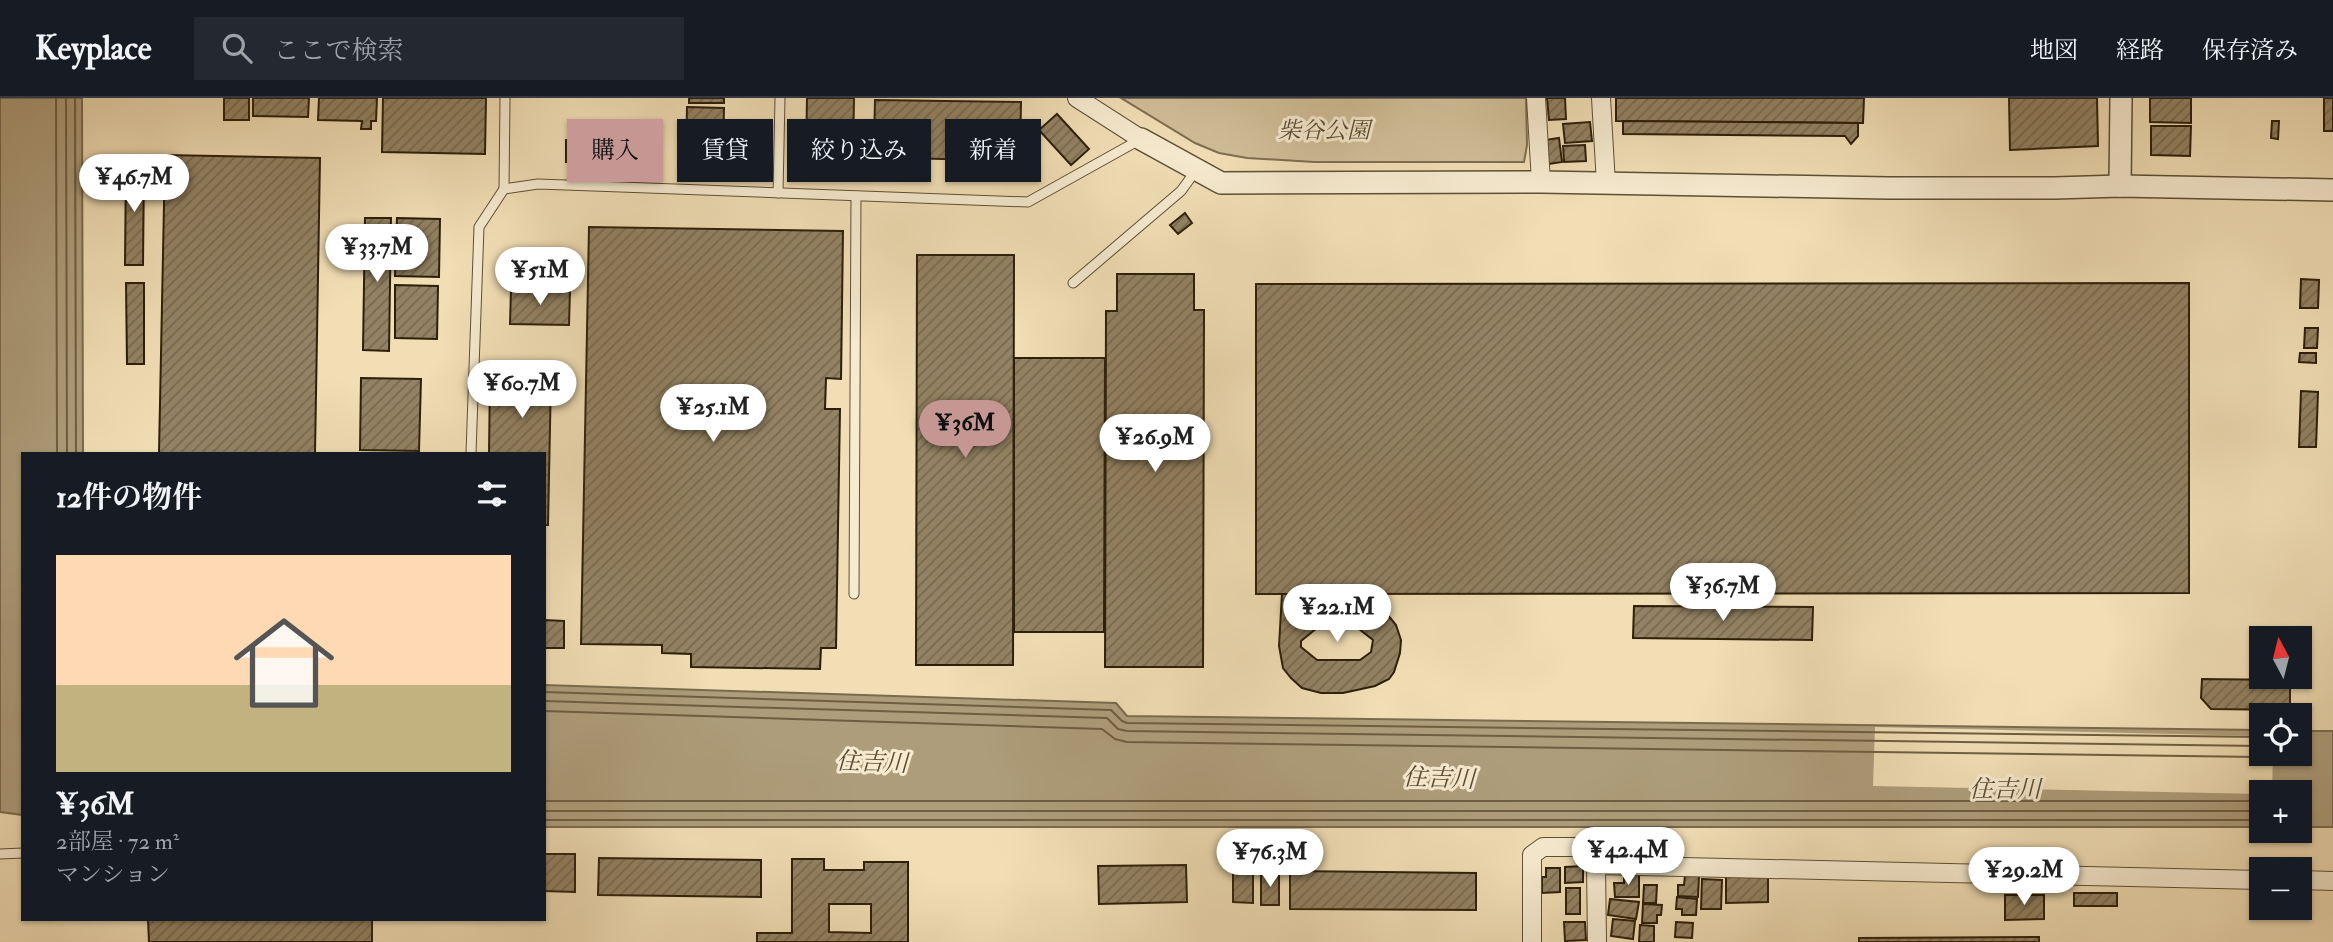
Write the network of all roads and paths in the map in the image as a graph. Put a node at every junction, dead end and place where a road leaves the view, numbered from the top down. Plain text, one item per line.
1 (505, 98) edge
2 (780, 98) edge
3 (1077, 98) edge
4 (1536, 98) edge
5 (1601, 98) edge
6 (2121, 98) edge
7 (1141, 139) junction
8 (1197, 169) junction
9 (1541, 182) junction
10 (1606, 184) junction
11 (2120, 186) junction
12 (504, 189) junction
13 (2333, 190) edge
14 (778, 192) junction
15 (856, 196) junction
16 (1073, 283) dead end
17 (471, 452) edge
18 (854, 594) dead end
19 (21, 853) edge
20 (0, 855) edge
21 (1596, 865) junction
22 (2249, 880) edge
23 (2312, 880) edge
24 (2333, 881) edge
25 (1532, 942) edge
26 (1597, 942) edge

1 - 12 lane
2 - 14 lane
3 - 7 street
4 - 9 street
5 - 10 street
6 - 11 street
7 - 8 street
7 - 15 lane
8 - 9 street
8 - 16 lane
9 - 10 street
10 - 11 street
11 - 13 street
12 - 14 lane
12 - 17 lane
14 - 15 lane
15 - 18 lane
19 - 20 lane
21 - 22 street
21 - 25 street
21 - 26 street
23 - 24 street

